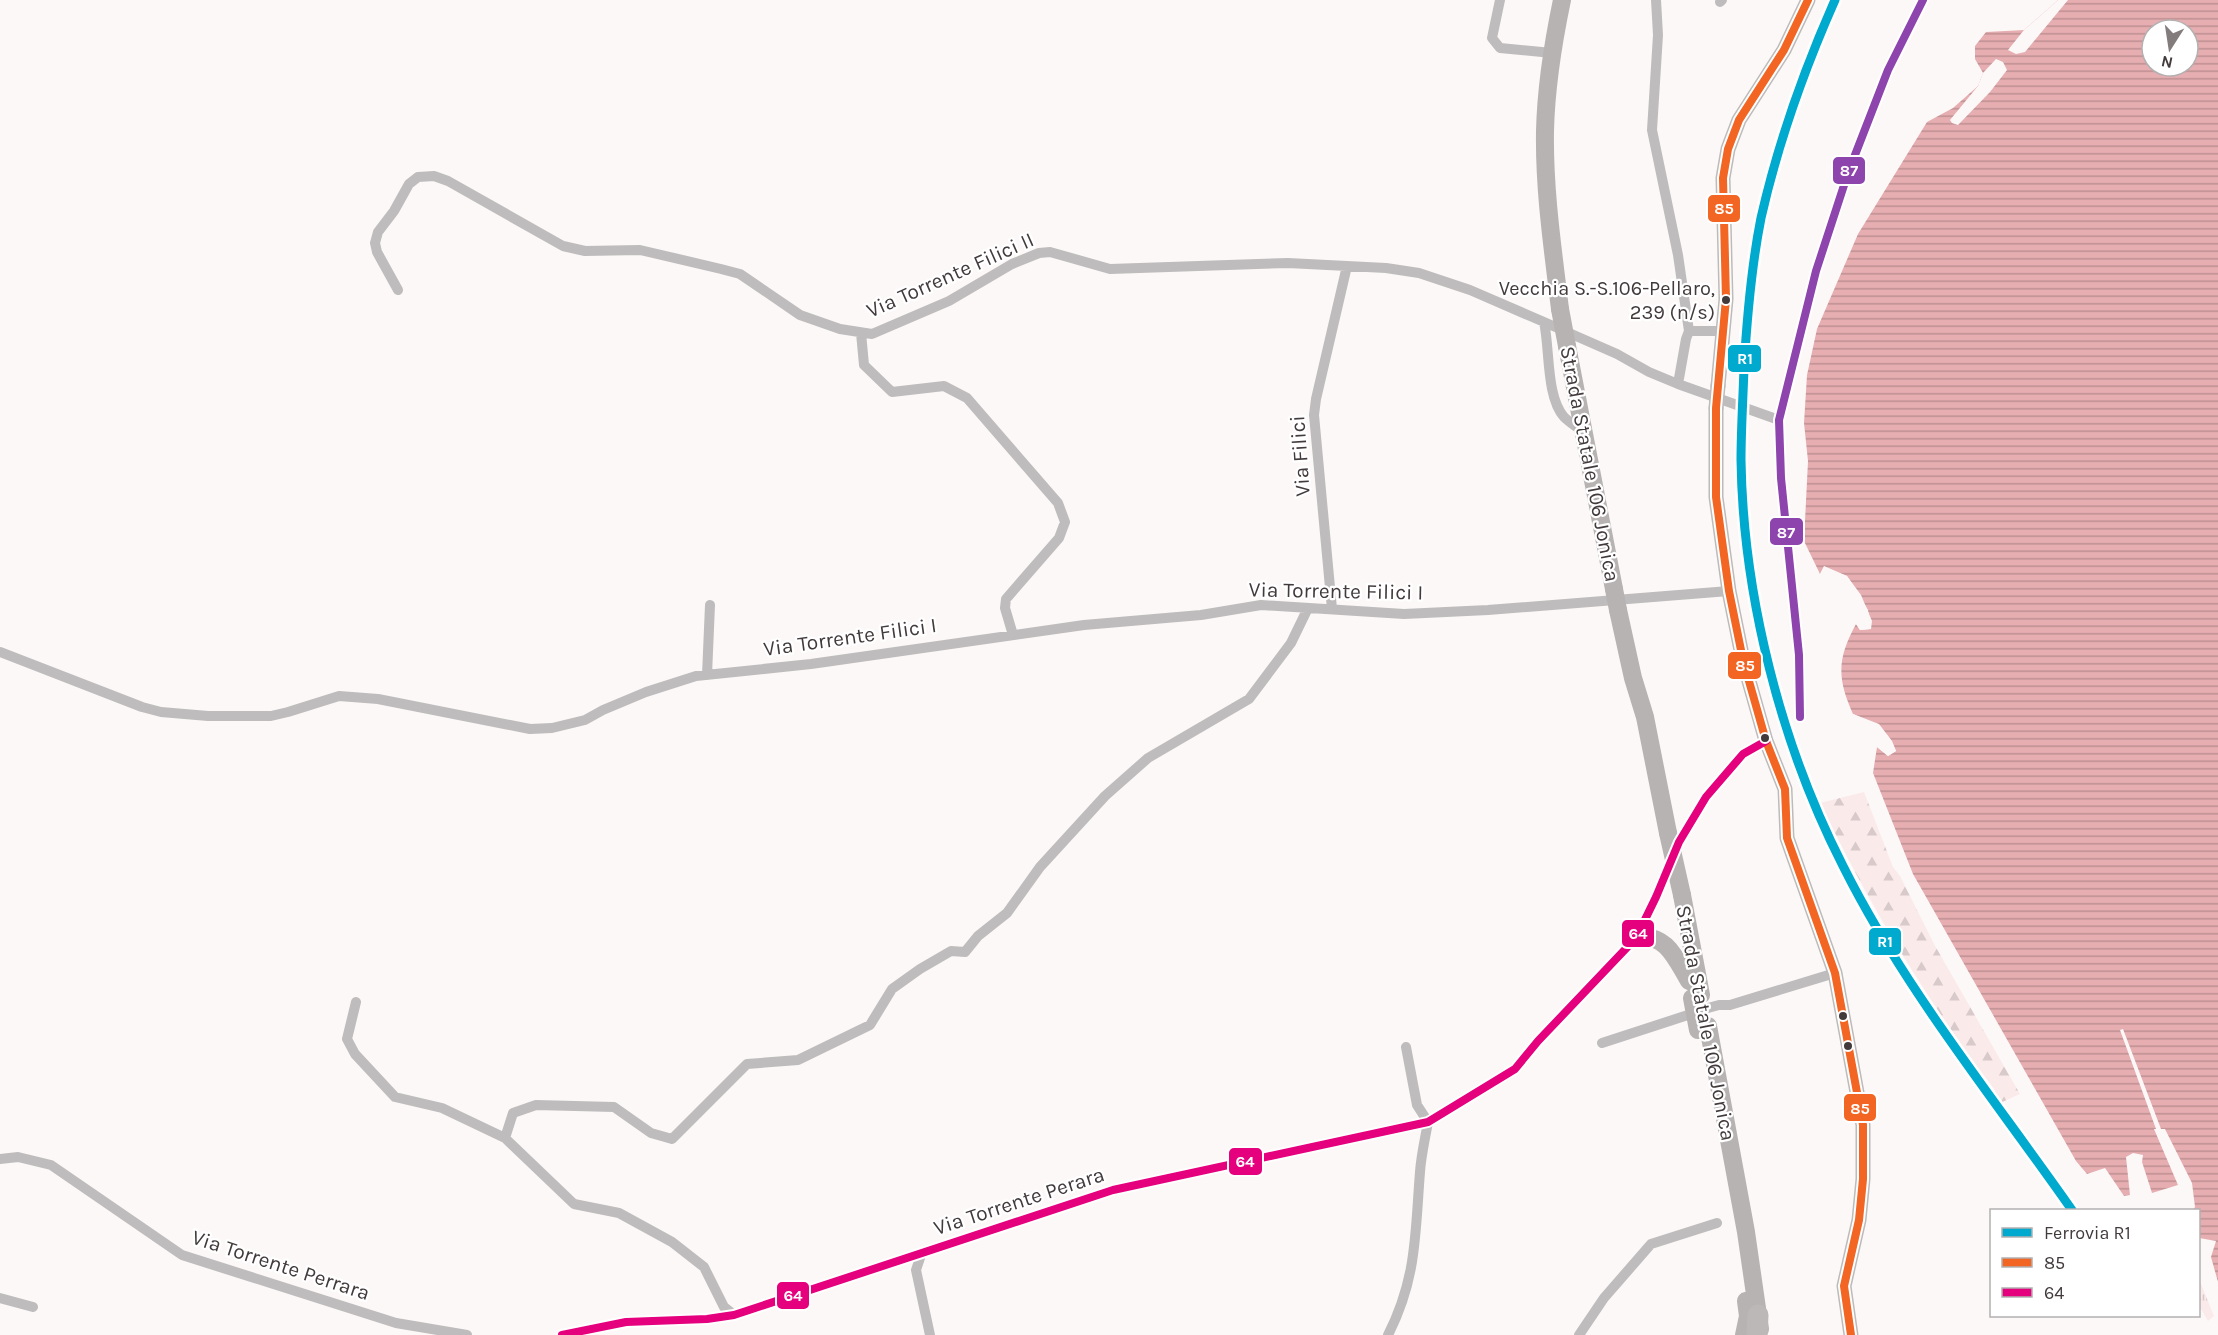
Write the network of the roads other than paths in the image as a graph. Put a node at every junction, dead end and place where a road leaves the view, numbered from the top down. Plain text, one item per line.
1 (1500, 0) edge
2 (1562, 0) edge
3 (1656, 0) edge
4 (1808, 0) edge
5 (1923, 0) edge
6 (1552, 52) junction
7 (1347, 266) junction
8 (398, 290) dead end
9 (1544, 322) junction
10 (1723, 330) junction
11 (1689, 331) junction
12 (861, 333) junction
13 (1678, 384) junction
14 (1574, 415) junction
15 (1779, 420) junction
16 (1729, 591) junction
17 (710, 605) dead end
18 (1308, 608) junction
19 (1332, 609) junction
20 (1013, 634) junction
21 (0, 652) edge
22 (707, 675) junction
23 (1800, 717) dead end
24 (1766, 741) junction
25 (1642, 936) junction
26 (1835, 973) junction
27 (356, 1002) dead end
28 (1698, 1008) junction
29 (1602, 1043) dead end
30 (1406, 1047) dead end
31 (1428, 1122) junction
32 (505, 1138) junction
33 (0, 1159) edge
34 (1717, 1223) dead end
35 (921, 1255) junction
36 (0, 1298) edge
37 (33, 1307) dead end
38 (734, 1315) junction
39 (1753, 1328) edge
40 (466, 1335) edge
41 (562, 1335) edge
42 (930, 1335) edge
43 (1388, 1335) edge
44 (1579, 1335) edge
45 (1851, 1335) edge

1 - 6 street
2 - 6 main road, Strada Statale 106 Jonica
3 - 11 street
4 - 10 street
5 - 15 street
6 - 14 main road, Strada Statale 106 Jonica, bridge
7 - 9 street, Via Torrente Filici II
7 - 12 street, Via Torrente Filici II
7 - 19 street, Via Filici
8 - 12 street, Via Torrente Filici II
9 - 13 street, Via Torrente Filici II
9 - 14 street
10 - 11 street
10 - 16 street, bridge
11 - 13 street
12 - 20 street
13 - 15 street, Via Torrente Filici II
14 - 28 main road, Strada Statale 106 Jonica, bridge
15 - 23 street
16 - 19 street, Via Torrente Filici I
16 - 24 street
17 - 22 street
18 - 19 street, Via Torrente Filici I
18 - 20 street, Via Torrente Filici I
18 - 32 street
20 - 22 street, Via Torrente Filici I
21 - 22 street, Via Torrente Filici I
24 - 25 street, Via Torrente Perara
24 - 26 street
25 - 28 main road
25 - 31 street, Via Torrente Perara
26 - 28 street
26 - 45 street
27 - 32 street
28 - 29 street
28 - 39 main road, Strada Statale 106 Jonica
30 - 31 street
31 - 35 street, Via Torrente Perara
31 - 43 street
32 - 38 street
33 - 40 street, Via Torrente Perrara
34 - 44 street
35 - 38 street, Via Torrente Perara
35 - 42 street, Via Torrente Perara
36 - 37 street
38 - 41 street

